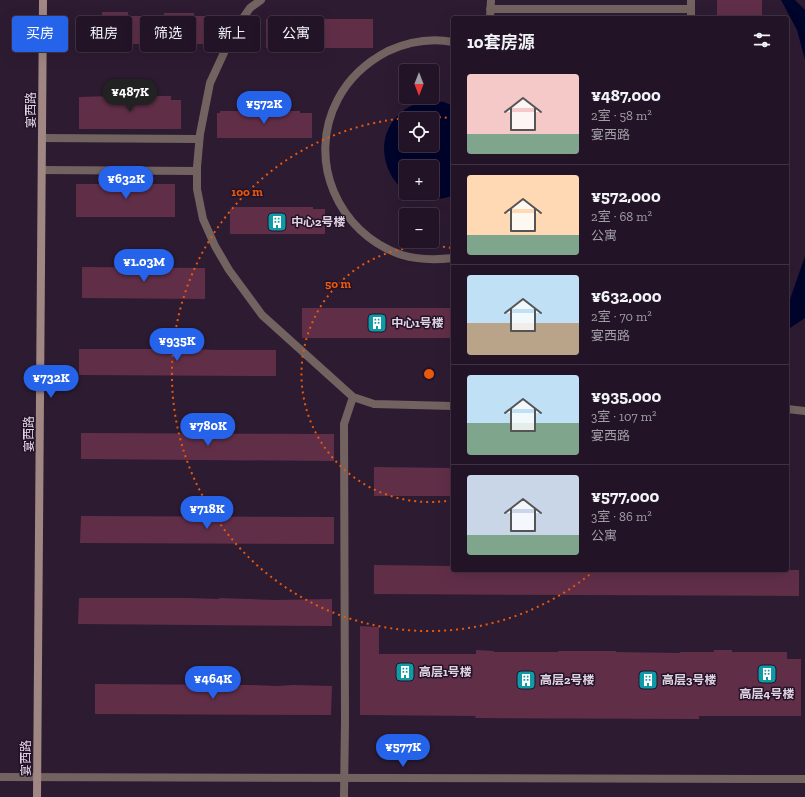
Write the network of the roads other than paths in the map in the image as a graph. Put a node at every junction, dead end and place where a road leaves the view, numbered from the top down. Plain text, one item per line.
1 (43, 0) edge
2 (262, 0) edge
3 (491, 0) edge
4 (691, 0) edge
5 (490, 9) junction
6 (691, 9) junction
7 (490, 16) edge
8 (691, 16) edge
9 (451, 42) edge
10 (42, 138) junction
11 (199, 139) junction
12 (42, 170) junction
13 (197, 171) junction
14 (451, 258) edge
15 (353, 397) junction
16 (451, 406) edge
17 (789, 409) edge
18 (805, 411) edge
19 (0, 777) edge
20 (38, 777) junction
21 (344, 778) junction
22 (805, 779) edge
23 (38, 797) edge
24 (344, 797) edge

1 - 10 street, 宴西路
2 - 11 street
3 - 5 street
4 - 6 street
5 - 6 street
5 - 7 street
6 - 8 street
9 - 14 street
10 - 11 street
10 - 12 street, 宴西路
11 - 13 street
12 - 13 street
12 - 20 street, 宴西路
13 - 15 street
15 - 16 street
15 - 21 street
17 - 18 street
19 - 20 street
20 - 21 street
20 - 23 street, 宴西路
21 - 22 street
21 - 24 street

